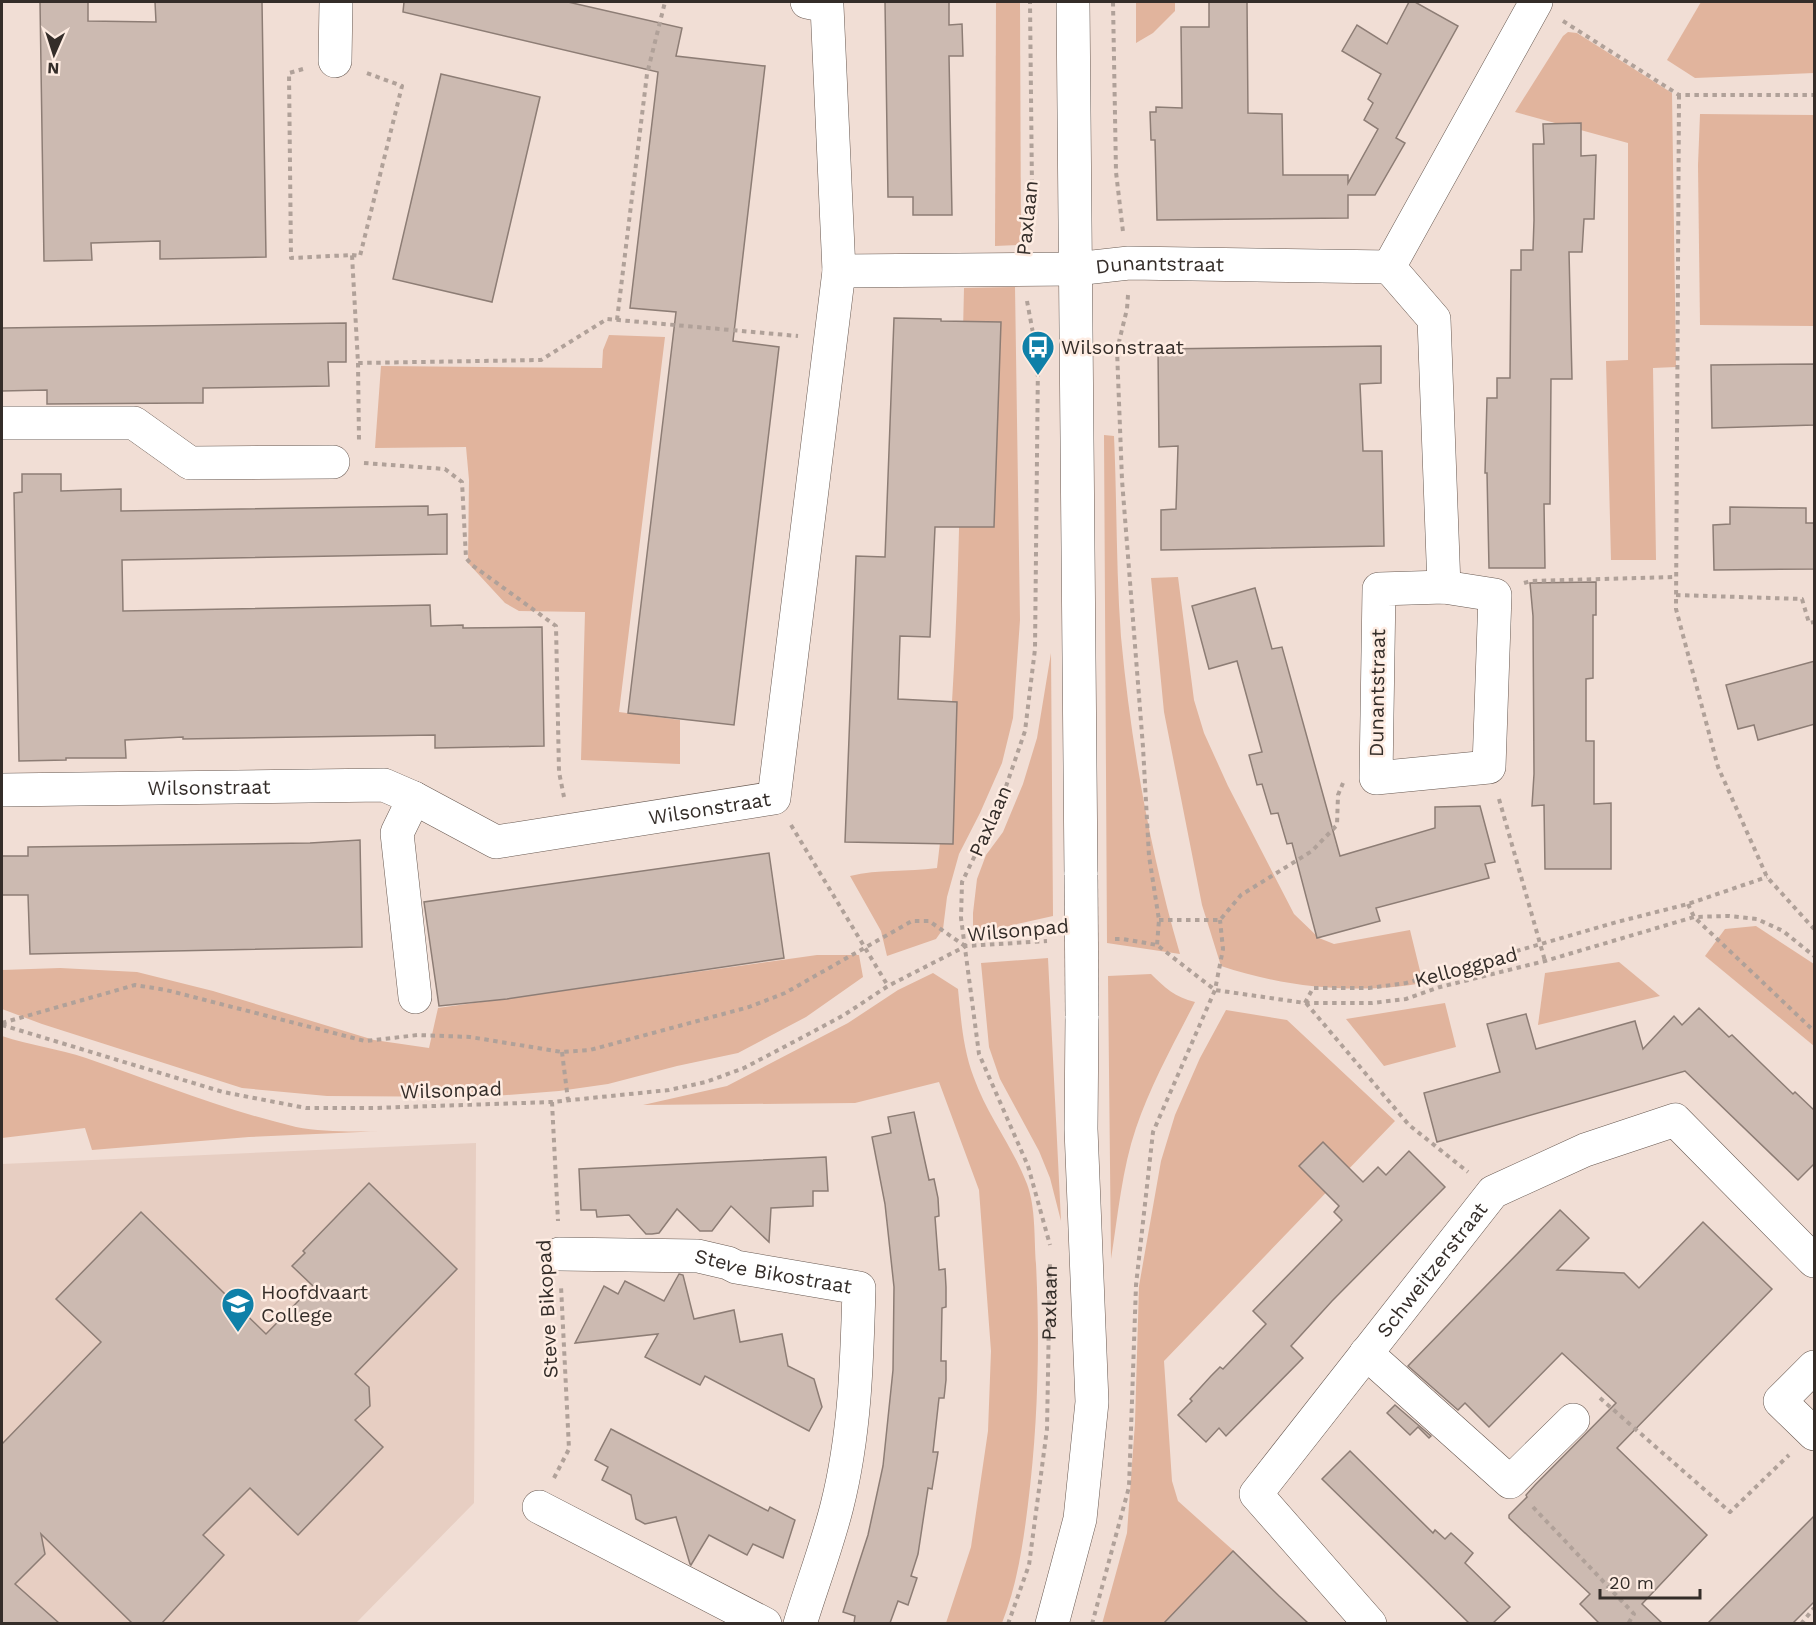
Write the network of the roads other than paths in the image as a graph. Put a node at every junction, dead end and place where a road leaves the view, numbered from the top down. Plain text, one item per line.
1 (336, 2) edge
2 (807, 2) edge
3 (1072, 2) edge
4 (1526, 5) edge
5 (335, 61) road end
6 (1389, 267) junction
7 (1075, 269) junction
8 (839, 271) junction
9 (2, 423) edge
10 (346, 462) road end
11 (1444, 587) junction
12 (2, 790) edge
13 (414, 798) junction
14 (415, 997) dead end
15 (559, 1254) road end
16 (1815, 1261) edge
17 (1366, 1353) junction
18 (1815, 1367) edge
19 (1573, 1420) road end
20 (1813, 1433) edge
21 (539, 1507) road end
22 (765, 1623) edge
23 (800, 1623) edge
24 (1052, 1623) edge
25 (1370, 1623) edge

1 - 5 street
2 - 8 street, Wilsonstraat
3 - 7 street, Paxlaan
4 - 6 street
6 - 7 street, Dunantstraat
6 - 11 street
7 - 8 street
7 - 24 street, Paxlaan, bridge
8 - 13 street, Wilsonstraat
9 - 10 street
11 - 11 street, Dunantstraat
12 - 13 street, Wilsonstraat
13 - 14 street
15 - 23 street, Steve Bikostraat
16 - 17 street, Schweitzerstraat
17 - 19 street
17 - 25 street, Schweitzerstraat
18 - 20 street
21 - 22 street

